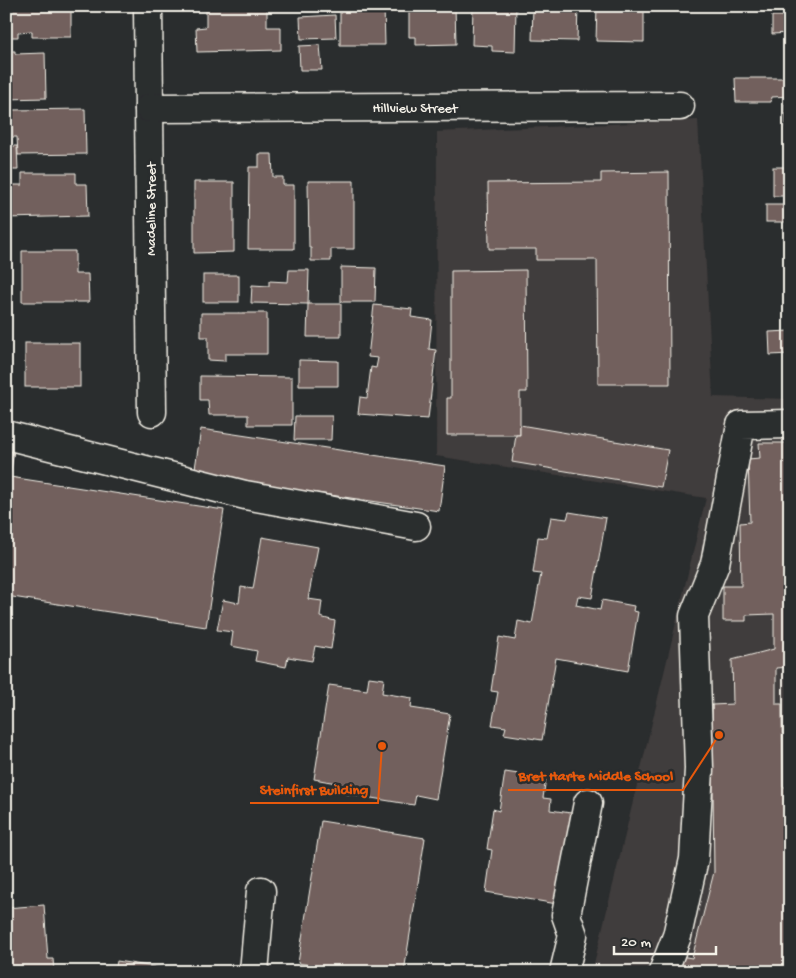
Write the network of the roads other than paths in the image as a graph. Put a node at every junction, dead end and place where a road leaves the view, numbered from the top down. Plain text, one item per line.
1 (148, 6) edge
2 (680, 106) dead end
3 (149, 108) junction
4 (152, 412) dead end
5 (790, 424) edge
6 (6, 435) edge
7 (416, 526) dead end
8 (588, 803) dead end
9 (261, 891) dead end
10 (254, 972) edge
11 (564, 972) edge
12 (663, 972) edge

1 - 3 street, Madeline Street
2 - 3 street, Hillview Street
3 - 4 street, Madeline Street
5 - 12 street
6 - 7 street
8 - 11 street
9 - 10 street

